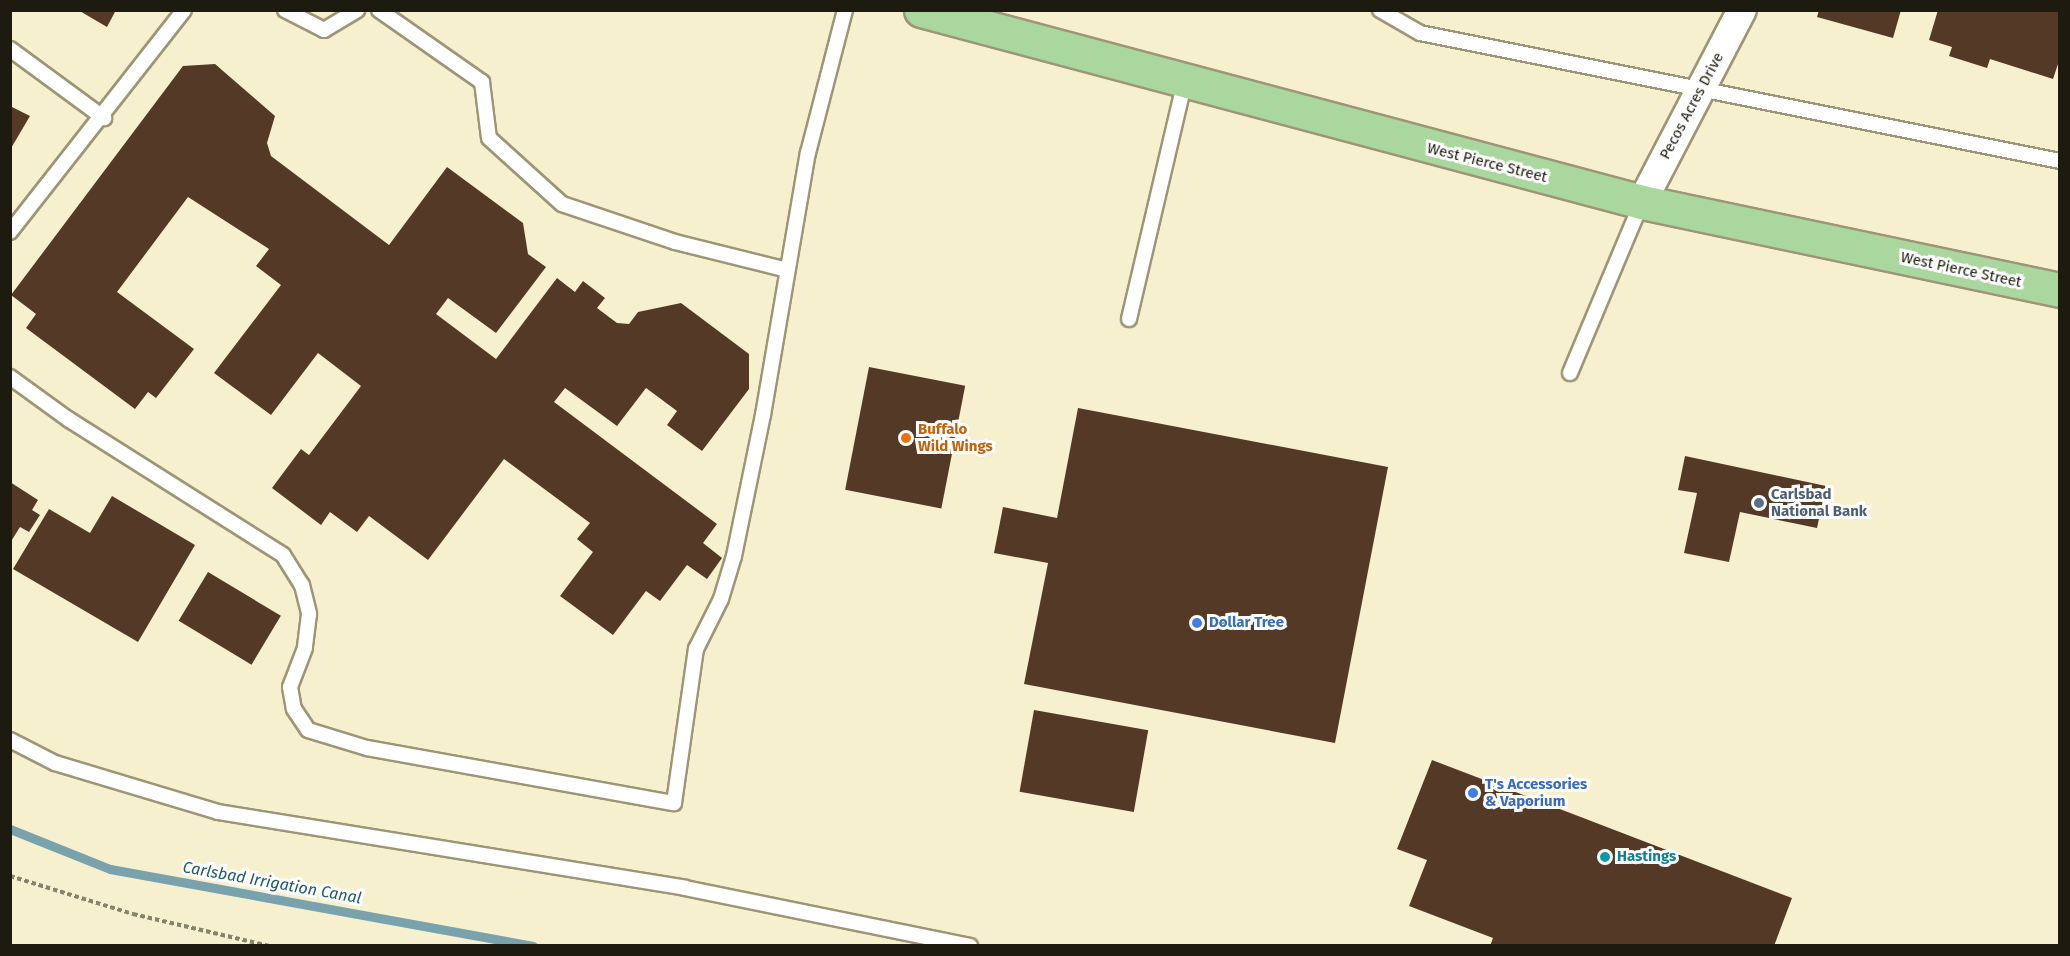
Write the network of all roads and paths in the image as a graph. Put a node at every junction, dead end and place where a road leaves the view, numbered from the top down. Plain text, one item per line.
1 (184, 10) edge
2 (285, 10) edge
3 (357, 10) edge
4 (379, 10) edge
5 (845, 10) edge
6 (921, 10) edge
7 (1380, 10) edge
8 (1742, 10) edge
9 (10, 49) edge
10 (1184, 84) junction
11 (1701, 90) junction
12 (104, 118) junction
13 (2060, 160) edge
14 (1642, 202) junction
15 (10, 232) edge
16 (787, 270) junction
17 (2060, 290) edge
18 (1129, 319) dead end
19 (1570, 373) dead end
20 (13, 384) edge
21 (10, 740) edge
22 (10, 876) edge
23 (269, 945) edge
24 (970, 945) edge

1 - 12 lane
2 - 3 lane
4 - 16 lane
5 - 16 lane
6 - 10 highway, West Pierce Street
7 - 11 lane
8 - 11 street, Pecos Acres Drive
9 - 12 lane
10 - 14 highway, West Pierce Street
10 - 18 lane
11 - 13 lane
11 - 14 street, Pecos Acres Drive
12 - 15 lane
14 - 17 highway, West Pierce Street
14 - 19 lane
16 - 20 lane
21 - 24 lane
22 - 23 path

